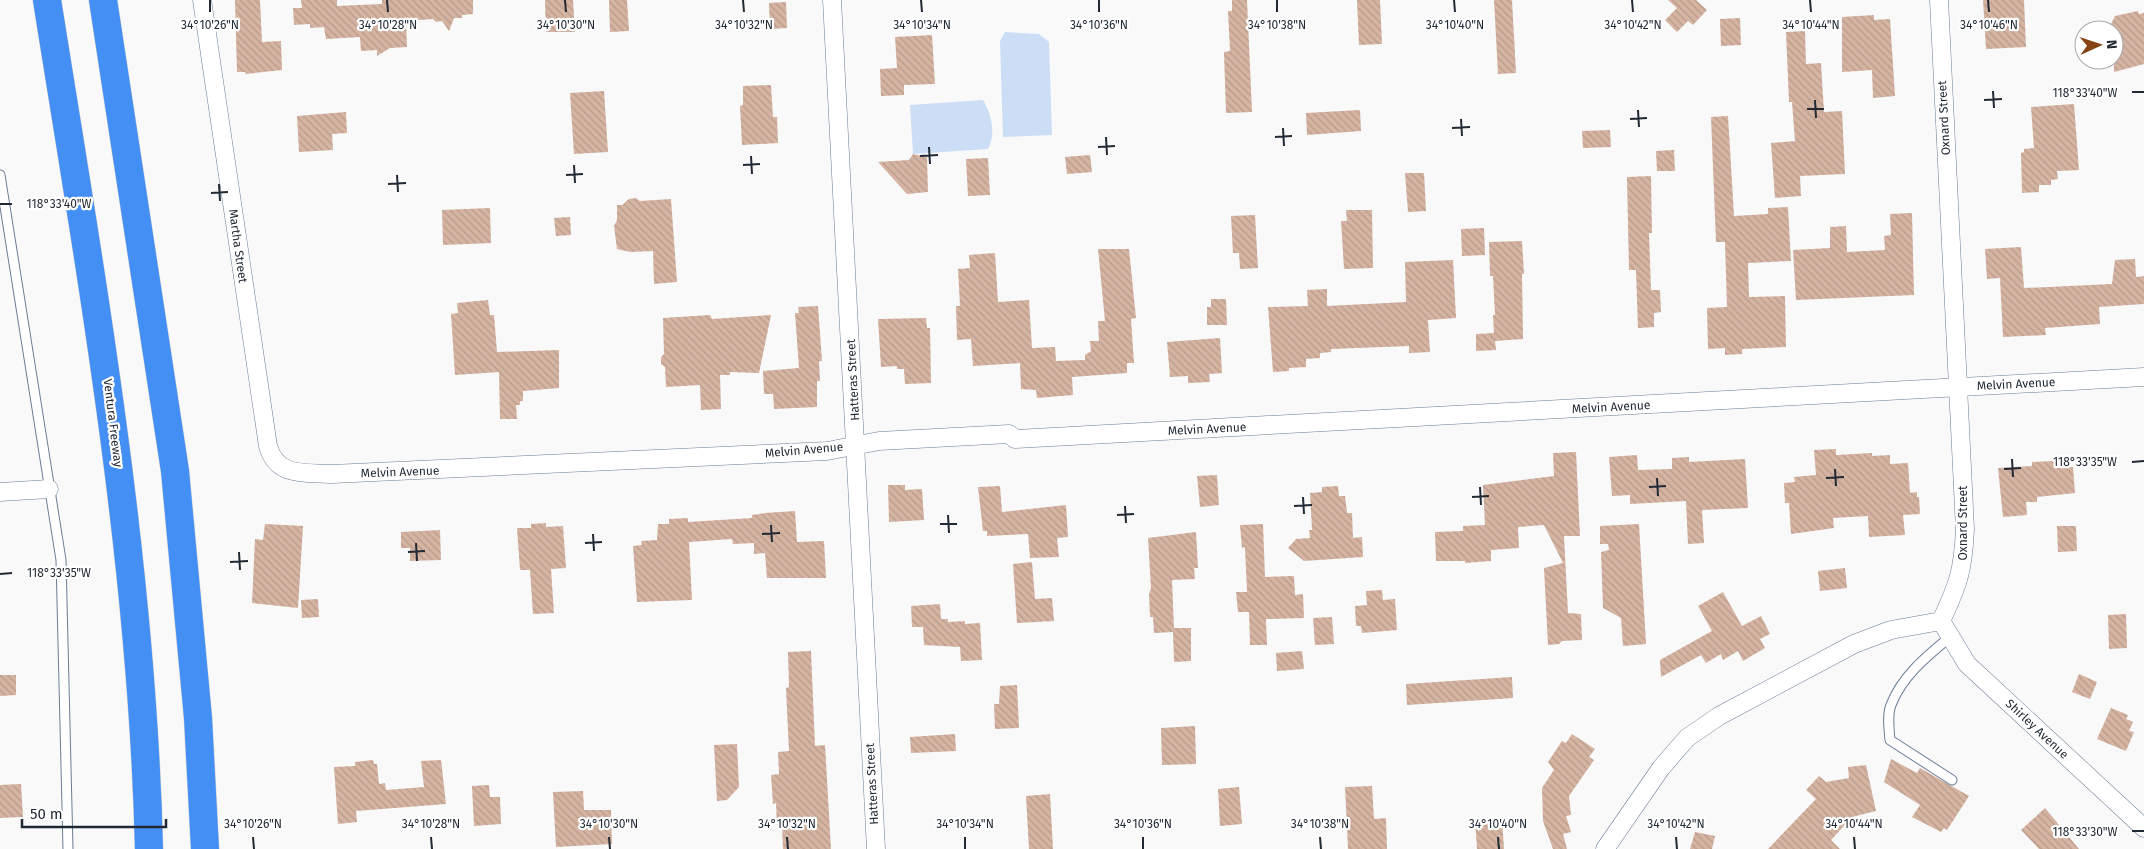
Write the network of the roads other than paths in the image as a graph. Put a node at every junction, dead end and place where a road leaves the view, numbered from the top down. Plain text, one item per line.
1 (47, 0) edge
2 (103, 0) edge
3 (202, 0) edge
4 (832, 0) edge
5 (1939, 0) edge
6 (0, 175) edge
7 (2144, 377) edge
8 (1958, 387) junction
9 (856, 445) junction
10 (274, 462) joint
11 (49, 489) junction
12 (0, 492) edge
13 (1941, 621) junction
14 (1950, 637) junction
15 (1952, 780) dead end
16 (2144, 828) edge
17 (68, 849) edge
18 (149, 849) edge
19 (205, 849) edge
20 (876, 849) edge
21 (1605, 849) edge

1 - 18 highway, Ventura Freeway
2 - 19 highway
3 - 10 street, Martha Street
4 - 9 street, Hatteras Street
5 - 8 street, Oxnard Street
6 - 11 lane
7 - 8 street, Melvin Avenue
8 - 9 street, Melvin Avenue
8 - 13 street, Oxnard Street
9 - 10 street, Melvin Avenue
9 - 20 street, Hatteras Street
11 - 12 street
11 - 17 lane
13 - 14 street, Shirley Avenue
13 - 21 street
14 - 15 lane
14 - 16 street, Shirley Avenue

